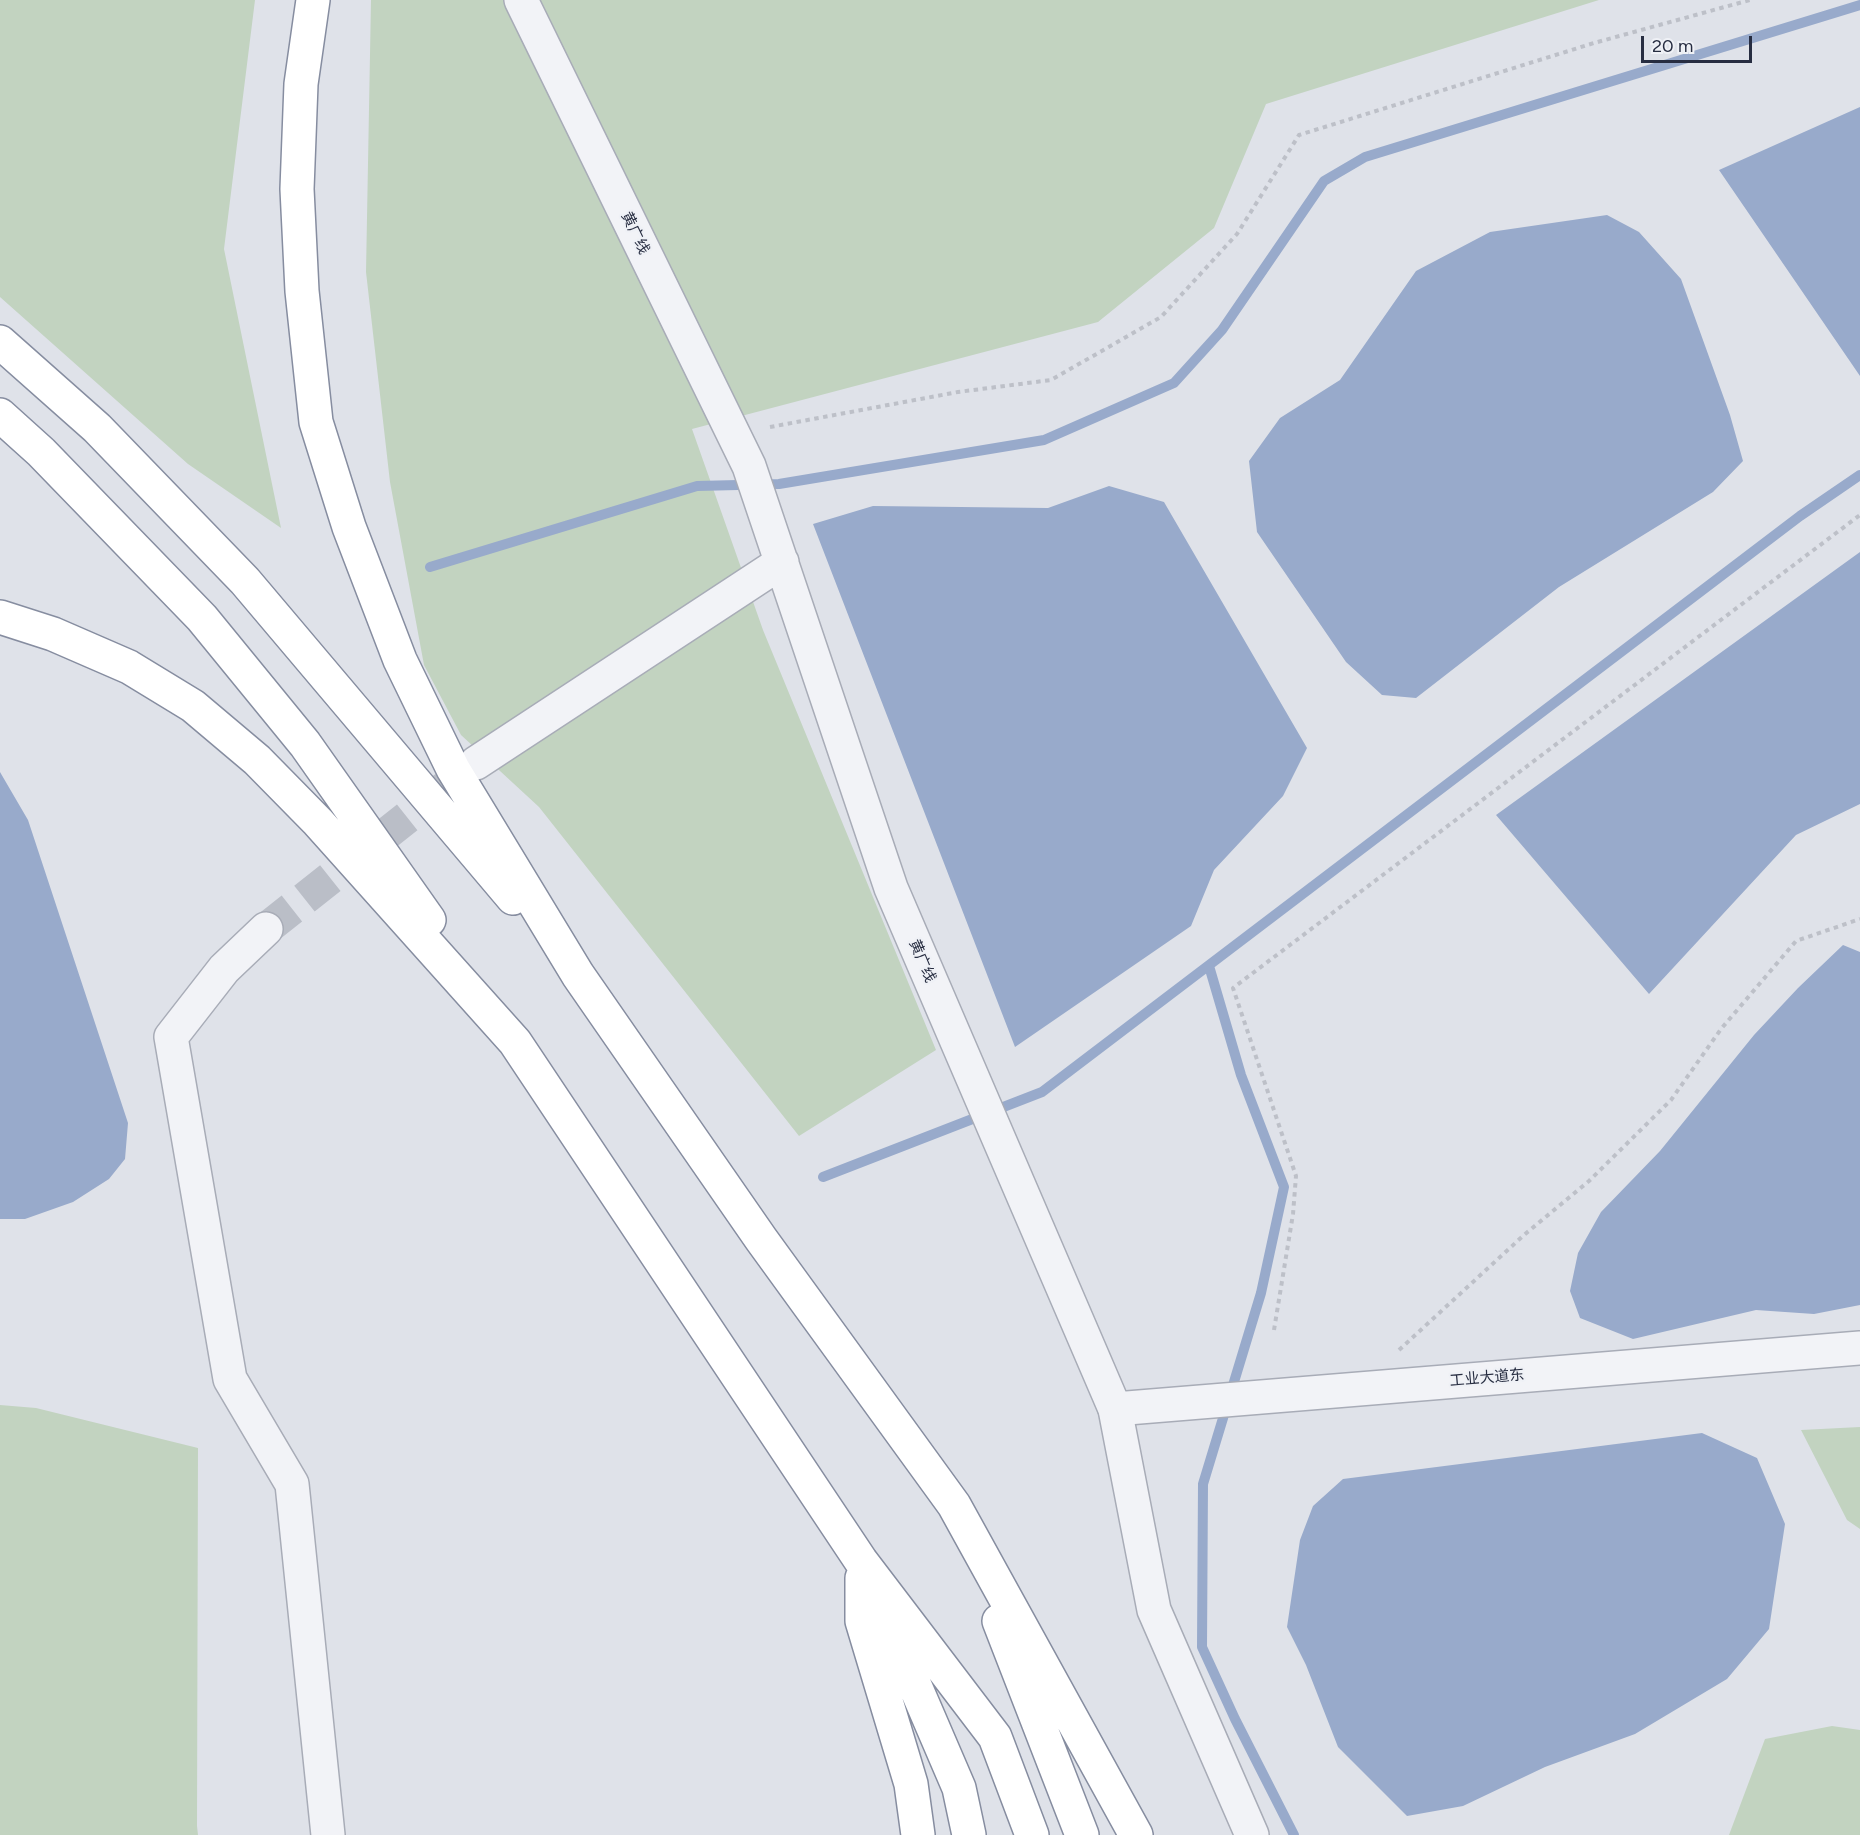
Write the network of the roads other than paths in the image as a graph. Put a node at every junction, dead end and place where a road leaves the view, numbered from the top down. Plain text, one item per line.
1 (313, 0) edge
2 (521, 0) edge
3 (0, 342) edge
4 (0, 415) edge
5 (782, 562) junction
6 (0, 617) edge
7 (477, 763) tunnel mouth
8 (266, 929) tunnel mouth
9 (578, 975) junction
10 (515, 1042) junction
11 (1860, 1348) edge
12 (1115, 1409) junction
13 (954, 1505) junction
14 (861, 1561) junction
15 (1134, 1832) edge
16 (328, 1835) edge
17 (918, 1835) edge
18 (969, 1835) edge
19 (1032, 1835) edge
20 (1082, 1835) edge
21 (1252, 1835) edge

1 - 9 highway
2 - 5 street, 黄广线
3 - 9 highway
4 - 10 highway
5 - 7 street
5 - 12 street, 黄广线
6 - 10 highway
8 - 16 street
9 - 13 highway
10 - 14 highway
11 - 12 street, 工业大道东
12 - 21 street, 黄广线
13 - 15 highway
13 - 20 highway
14 - 17 highway
14 - 18 highway
14 - 19 highway

